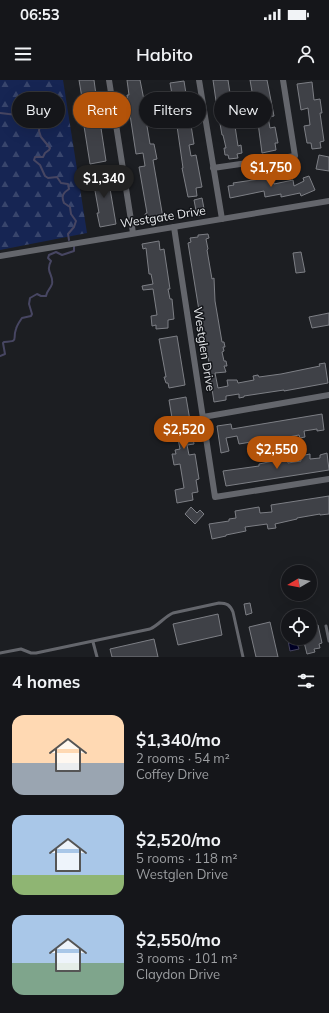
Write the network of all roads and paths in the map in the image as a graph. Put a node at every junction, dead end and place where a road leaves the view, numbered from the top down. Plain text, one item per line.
1 (109, 80) edge
2 (199, 80) edge
3 (283, 80) edge
4 (213, 168) junction
5 (329, 200) edge
6 (222, 219) junction
7 (174, 227) junction
8 (133, 233) junction
9 (0, 256) edge
10 (329, 395) edge
11 (203, 417) junction
12 (329, 479) edge
13 (326, 626) dead end
14 (329, 641) edge
15 (94, 642) junction
16 (0, 653) edge
17 (97, 657) edge
18 (243, 657) edge

1 - 8 street
2 - 4 street
3 - 4 street
4 - 6 street
5 - 6 street, Westgate Drive
6 - 7 street, Westgate Drive
7 - 8 street, Westgate Drive
7 - 11 street, Westglen Drive
8 - 9 street, Westgate Drive
10 - 11 street
11 - 12 street, Westglen Drive
13 - 14 lane
15 - 16 lane
15 - 17 lane
15 - 18 lane

